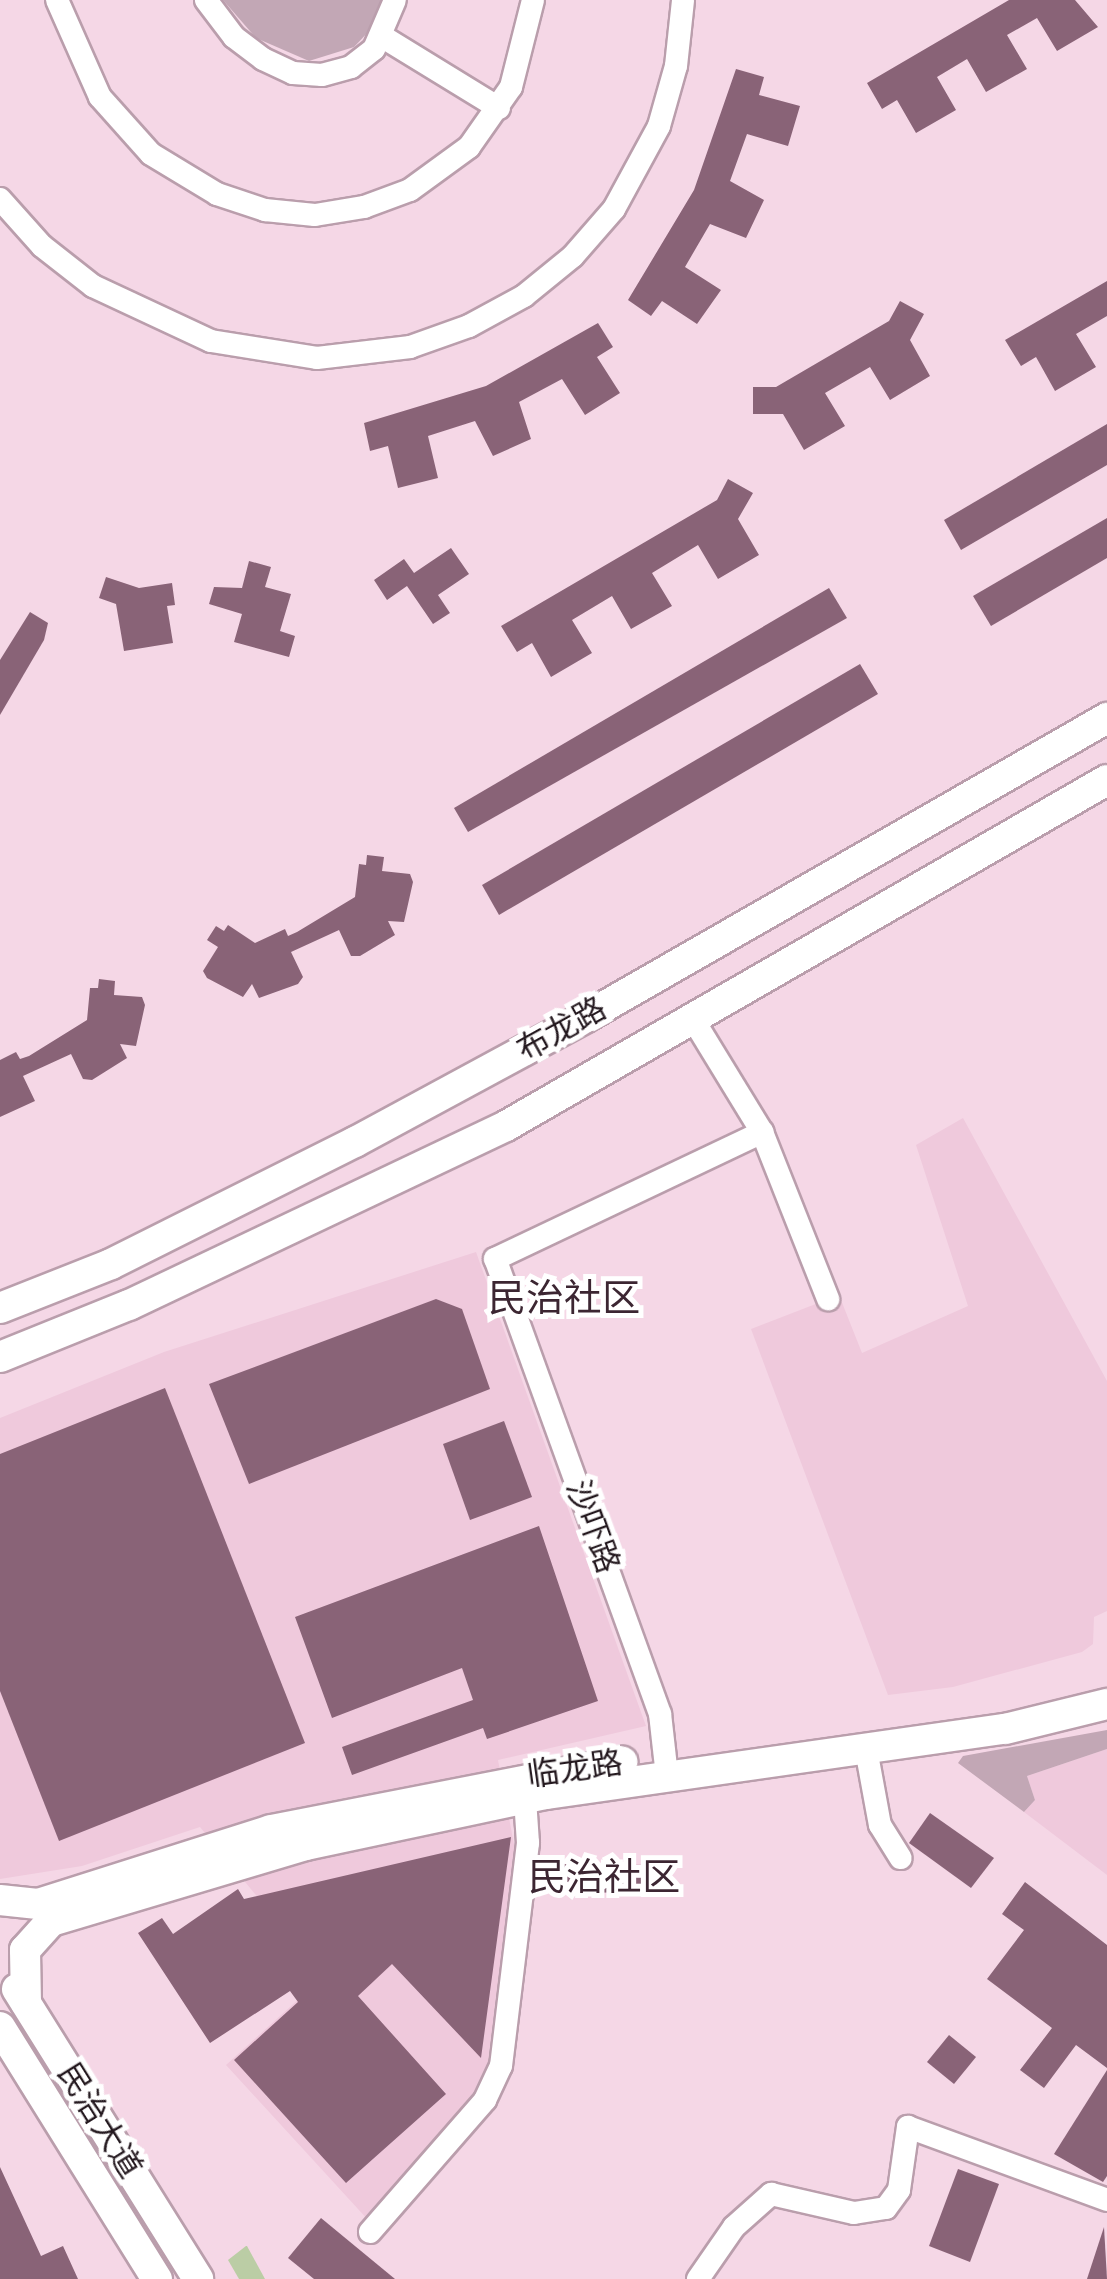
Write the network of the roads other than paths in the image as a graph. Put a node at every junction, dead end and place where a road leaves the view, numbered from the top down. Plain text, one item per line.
1 (57, 0) edge
2 (206, 0) edge
3 (395, 0) edge
4 (533, 0) edge
5 (683, 0) edge
6 (383, 37) junction
7 (499, 108) junction
8 (0, 199) edge
9 (1107, 718) edge
10 (1107, 780) edge
11 (694, 1021) junction
12 (762, 1132) junction
13 (828, 1300) dead end
14 (0, 1308) edge
15 (0, 1357) edge
16 (1107, 1682) edge
17 (1107, 1704) edge
18 (866, 1749) junction
19 (666, 1767) junction
20 (525, 1798) junction
21 (901, 1858) dead end
22 (0, 1900) edge
23 (55, 1909) junction
24 (0, 1962) edge
25 (26, 2003) junction
26 (0, 2026) edge
27 (1107, 2200) edge
28 (370, 2232) dead end
29 (157, 2279) edge
30 (198, 2279) edge
31 (698, 2279) edge

1 - 7 street
2 - 6 street
3 - 6 street
4 - 7 street
5 - 8 street
6 - 7 street
9 - 14 main road, 布龙路
10 - 11 main road, 布龙路
11 - 12 street
11 - 15 main road, 布龙路
12 - 13 street
12 - 19 street, 沙吓路
16 - 19 main road, 临龙路
17 - 18 main road, 临龙路
18 - 19 main road, 临龙路
18 - 21 street
19 - 20 main road, 临龙路
19 - 23 main road, 临龙路
20 - 23 main road, 临龙路
20 - 28 street
22 - 23 main road
23 - 25 main road
24 - 25 main road, 民治大道
25 - 30 main road, 民治大道
26 - 29 main road, 民治大道
27 - 31 street

